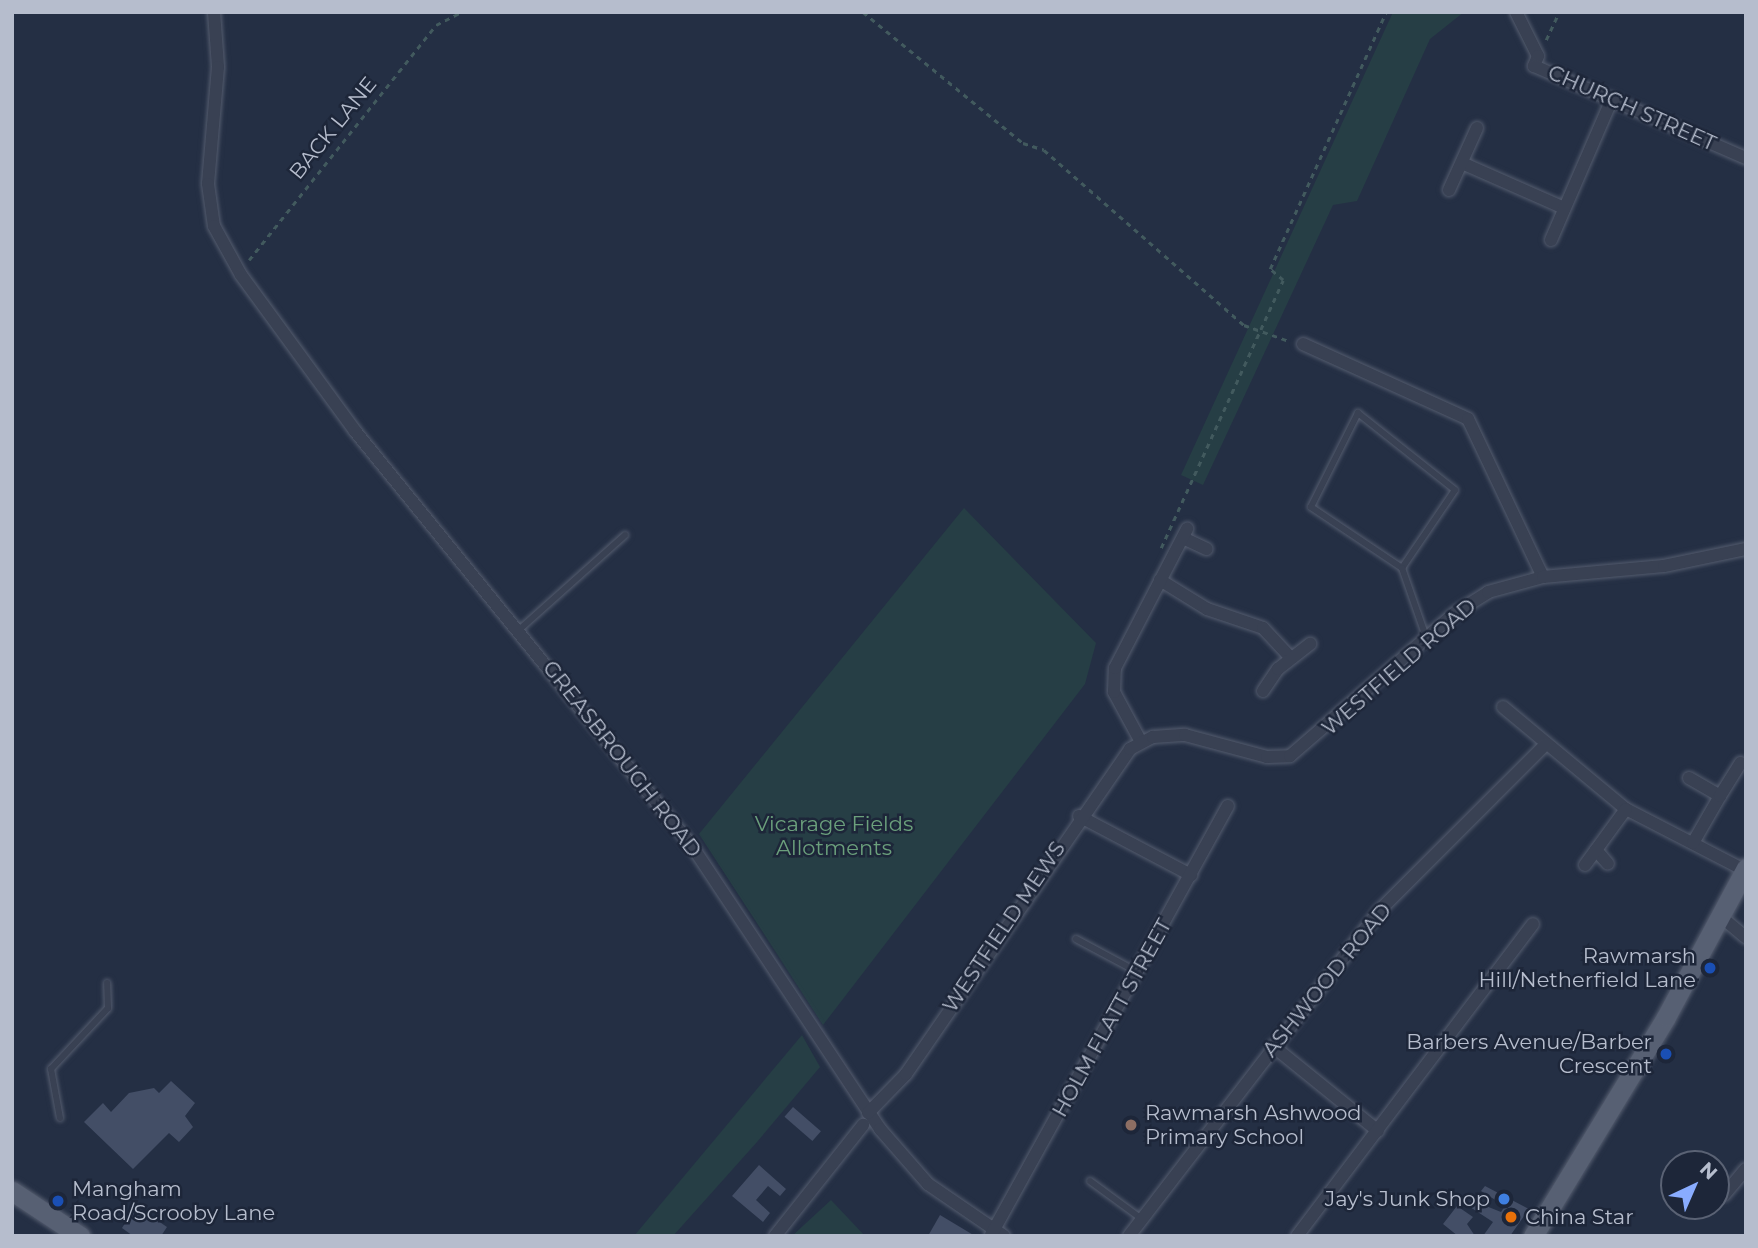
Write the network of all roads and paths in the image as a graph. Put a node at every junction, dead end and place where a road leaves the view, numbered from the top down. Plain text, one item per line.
1 (214, 12) edge
2 (461, 12) edge
3 (863, 12) edge
4 (1386, 12) edge
5 (1516, 12) edge
6 (1559, 12) edge
7 (1538, 56) junction
8 (1612, 99) junction
9 (1477, 128) dead end
10 (1746, 158) edge
11 (1462, 163) junction
12 (1450, 190) dead end
13 (1564, 208) junction
14 (1551, 240) dead end
15 (241, 275) junction
16 (1259, 332) junction
17 (1303, 344) joint
18 (625, 534) dead end
19 (1207, 549) dead end
20 (1746, 549) edge
21 (1173, 556) junction
22 (1402, 568) junction
23 (1543, 577) junction
24 (1160, 580) junction
25 (520, 629) junction
26 (1426, 638) junction
27 (1310, 644) dead end
28 (1290, 657) junction
29 (1264, 691) dead end
30 (1503, 708) dead end
31 (1141, 742) junction
32 (1546, 744) junction
33 (1741, 763) dead end
34 (1689, 778) dead end
35 (1720, 796) junction
36 (1228, 806) dead end
37 (1626, 809) junction
38 (1079, 816) junction
39 (1693, 843) junction
40 (1596, 850) junction
41 (1608, 864) dead end
42 (1586, 865) dead end
43 (1745, 869) edge
44 (1191, 875) junction
45 (1719, 915) junction
46 (1533, 923) dead end
47 (1746, 938) edge
48 (1076, 939) dead end
49 (1138, 972) junction
50 (107, 983) dead end
51 (1273, 1046) junction
52 (60, 1118) dead end
53 (865, 1119) junction
54 (1378, 1131) junction
55 (1746, 1169) edge
56 (1090, 1181) dead end
57 (1730, 1188) edge
58 (12, 1191) edge
59 (1142, 1219) junction
60 (996, 1234) edge
61 (80, 1236) edge
62 (775, 1236) edge
63 (1129, 1236) edge
64 (1297, 1236) edge
65 (1533, 1236) edge

1 - 15 street, GREASBROUGH ROAD
2 - 15 path, BACK LANE
3 - 16 path
4 - 16 path
5 - 7 street, CHURCH STREET
6 - 7 path
7 - 8 street, CHURCH STREET
8 - 10 street, CHURCH STREET
8 - 13 street
9 - 11 street
11 - 12 street
11 - 13 street
13 - 14 street
15 - 25 street, GREASBROUGH ROAD
16 - 17 path
16 - 21 path
17 - 23 street
18 - 25 lane
19 - 21 street
20 - 23 street, WESTFIELD ROAD
21 - 24 street
22 - 22 lane
22 - 26 lane
23 - 26 street, WESTFIELD ROAD
24 - 28 street
24 - 31 street
25 - 53 street, GREASBROUGH ROAD
26 - 31 street, WESTFIELD ROAD
27 - 28 street
28 - 29 street
30 - 32 street
31 - 38 street, WESTFIELD MEWS
32 - 37 street
32 - 51 street, ASHWOOD ROAD
33 - 35 street
34 - 35 street
35 - 39 street
36 - 44 street, HOLM FLATT STREET
37 - 39 street
37 - 40 street
38 - 44 street
38 - 53 street, WESTFIELD MEWS
39 - 43 street
40 - 41 street
40 - 42 street
43 - 45 main road
44 - 49 street, HOLM FLATT STREET
45 - 47 street
45 - 65 main road
46 - 54 street
48 - 49 lane
49 - 60 street, HOLM FLATT STREET
50 - 52 lane
51 - 54 street
51 - 59 street, ASHWOOD ROAD
53 - 60 street, GREASBROUGH ROAD
53 - 62 street, WESTFIELD MEWS
54 - 64 street
55 - 57 street
56 - 59 lane
58 - 61 main road
59 - 63 street, ASHWOOD ROAD

